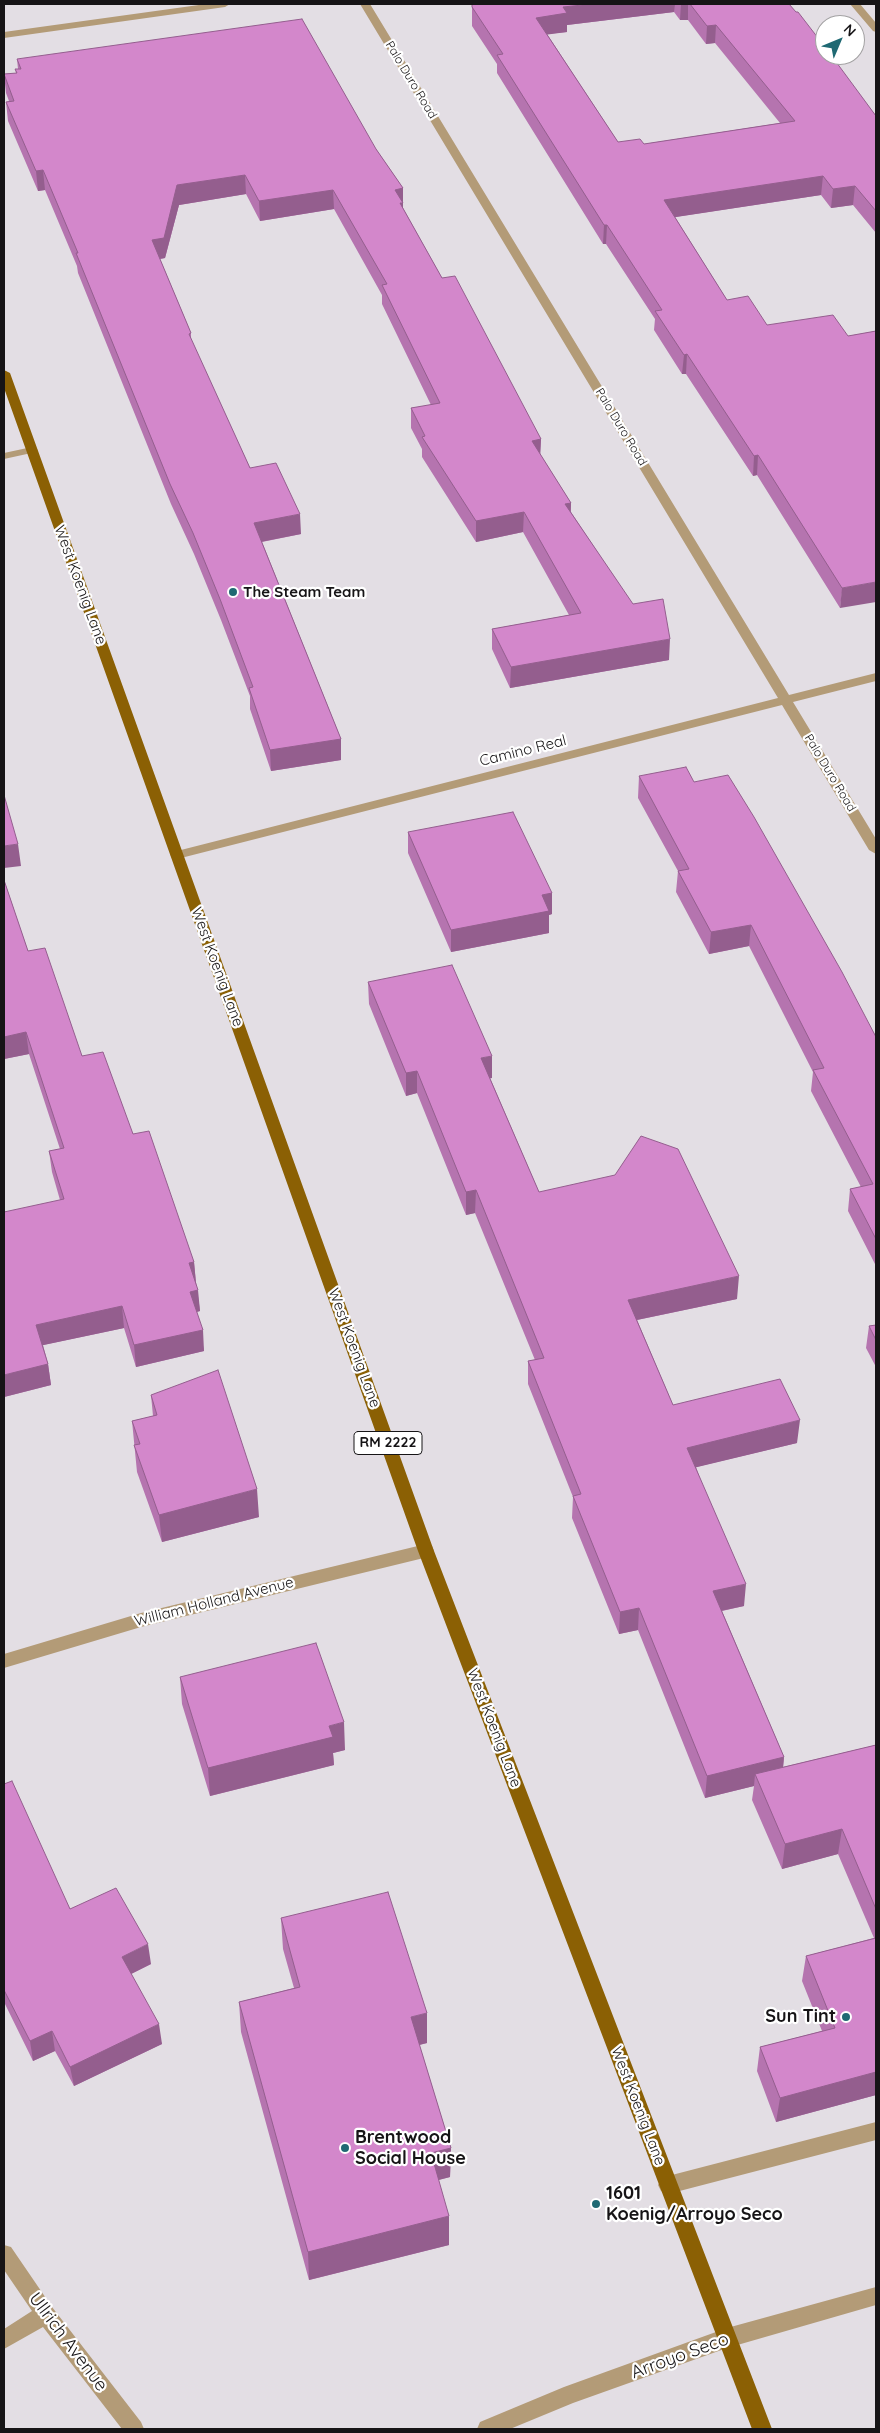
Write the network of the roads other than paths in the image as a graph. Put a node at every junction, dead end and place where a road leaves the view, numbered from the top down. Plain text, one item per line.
1 (225, 4) edge
2 (365, 4) edge
3 (855, 4) edge
4 (876, 29) edge
5 (4, 35) edge
6 (4, 373) edge
7 (32, 450) junction
8 (4, 456) edge
9 (876, 677) edge
10 (787, 700) junction
11 (876, 850) edge
12 (177, 855) junction
13 (426, 1551) junction
14 (4, 1662) edge
15 (876, 2131) edge
16 (668, 2185) junction
17 (4, 2254) edge
18 (876, 2296) edge
19 (45, 2314) junction
20 (727, 2338) junction
21 (4, 2340) edge
22 (134, 2429) edge
23 (487, 2429) edge
24 (762, 2429) edge

1 - 5 street
2 - 10 street, Palo Duro Road
3 - 4 street
6 - 7 main road, West Koenig Lane / RM 2222
7 - 8 street
7 - 12 main road, West Koenig Lane / RM 2222
9 - 10 street, Camino Real
10 - 11 street, Palo Duro Road
10 - 12 street, Camino Real
12 - 13 main road, West Koenig Lane / RM 2222
13 - 14 street, William Holland Avenue
13 - 16 main road, West Koenig Lane / RM 2222
15 - 16 street
16 - 20 main road, West Koenig Lane / RM 2222
17 - 19 street, Ullrich Avenue
18 - 20 street, Arroyo Seco
19 - 21 street
19 - 22 street, Ullrich Avenue
20 - 23 street, Arroyo Seco
20 - 24 main road, West Koenig Lane / RM 2222

